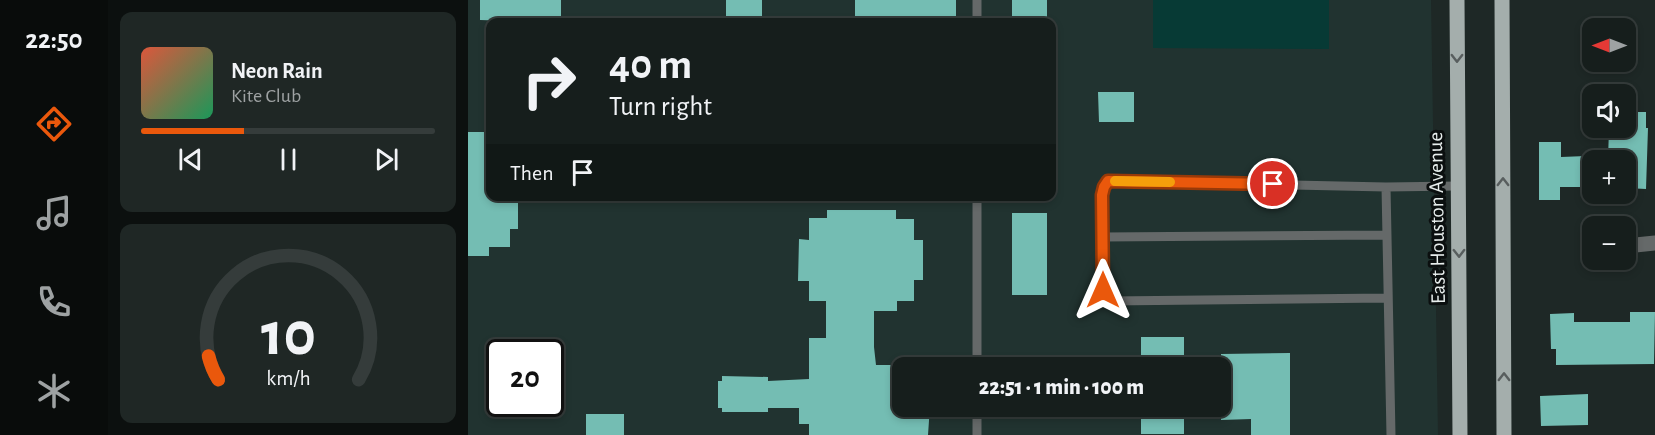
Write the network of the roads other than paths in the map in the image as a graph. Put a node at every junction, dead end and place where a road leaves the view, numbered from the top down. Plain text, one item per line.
1 (977, 0) edge
2 (1457, 0) edge
3 (1502, 0) edge
4 (977, 18) edge
5 (1458, 186) junction
6 (1386, 187) junction
7 (977, 201) edge
8 (1386, 235) junction
9 (1103, 237) junction
10 (1655, 243) edge
11 (1636, 245) edge
12 (1387, 298) junction
13 (977, 357) edge
14 (977, 417) edge
15 (977, 435) edge
16 (1391, 435) edge
17 (1460, 435) edge
18 (1504, 435) edge

1 - 4 lane
2 -> 5 main road, East Houston Avenue
18 -> 3 main road
5 - 6 lane
5 -> 17 main road, East Houston Avenue
6 - 8 lane
6 - 9 lane
7 - 13 lane
8 - 9 lane
8 - 12 lane
9 - 12 lane
10 - 11 street
12 - 16 lane
14 - 15 lane

